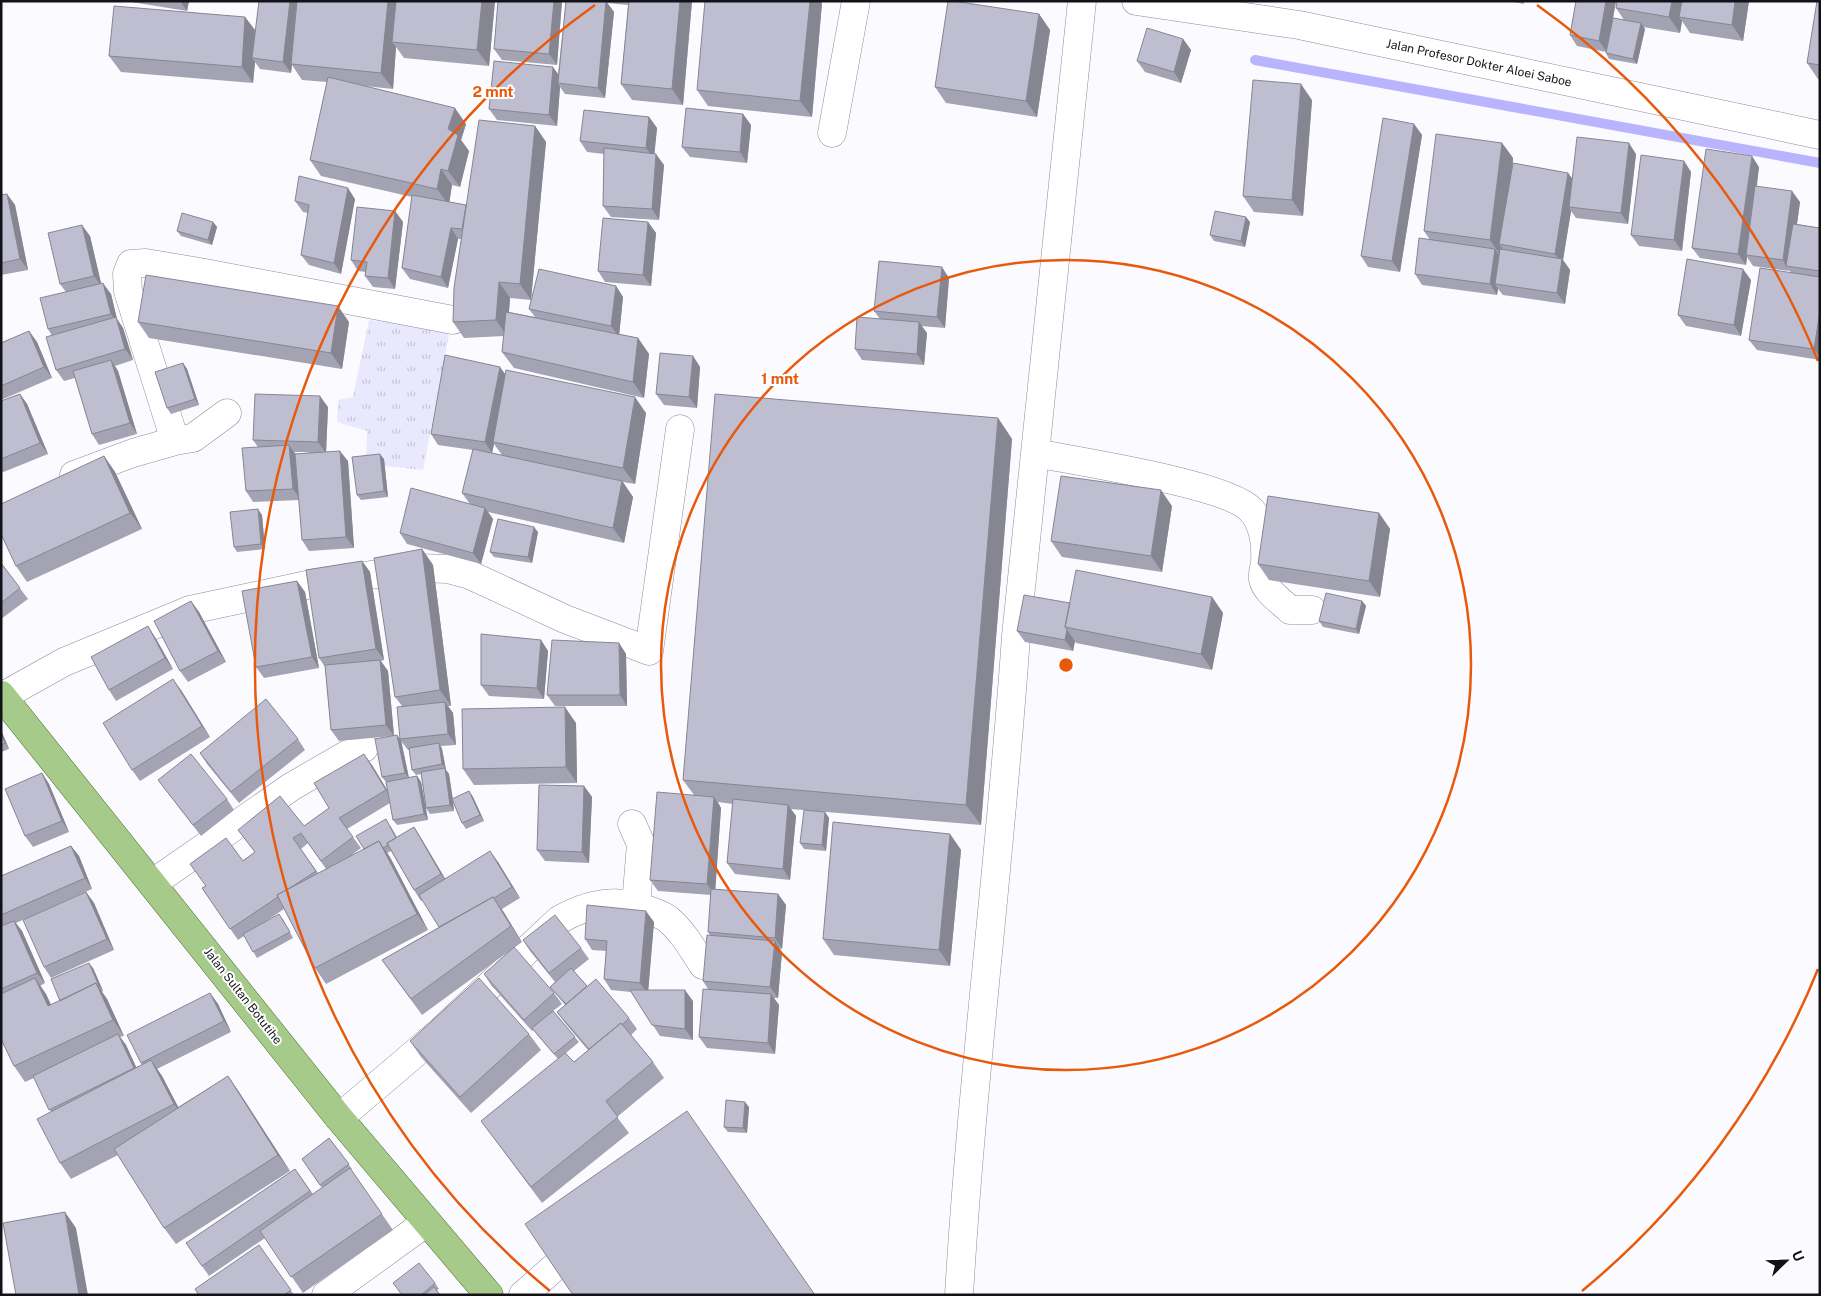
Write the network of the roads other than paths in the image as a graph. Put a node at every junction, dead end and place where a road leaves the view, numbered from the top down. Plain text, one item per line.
1 (856, 1) edge
2 (1082, 1) edge
3 (1136, 1) edge
4 (832, 133) dead end
5 (1820, 135) edge
6 (453, 320) edge
7 (227, 413) dead end
8 (680, 430) dead end
9 (176, 441) junction
10 (1035, 453) junction
11 (54, 483) edge
12 (1312, 610) dead end
13 (2, 695) edge
14 (364, 748) dead end
15 (632, 824) dead end
16 (153, 883) junction
17 (636, 904) junction
18 (703, 965) edge
19 (339, 1118) junction
20 (428, 1222) junction
21 (593, 1246) edge
22 (326, 1295) edge
23 (489, 1295) edge
24 (522, 1295) edge
25 (960, 1295) edge

1 - 4 street
2 - 10 street
3 - 5 street, Jalan Profesor Dokter Aloei Saboe
6 - 9 street
7 - 9 street
8 - 13 street
9 - 11 street
10 - 12 street
10 - 25 street
13 - 16 main road, Jalan Sultan Botutihe
14 - 16 street
15 - 17 street
16 - 19 main road, Jalan Sultan Botutihe
17 - 18 street
17 - 19 street
19 - 20 main road, Jalan Sultan Botutihe
20 - 22 street
20 - 23 main road, Jalan Sultan Botutihe
21 - 24 street

